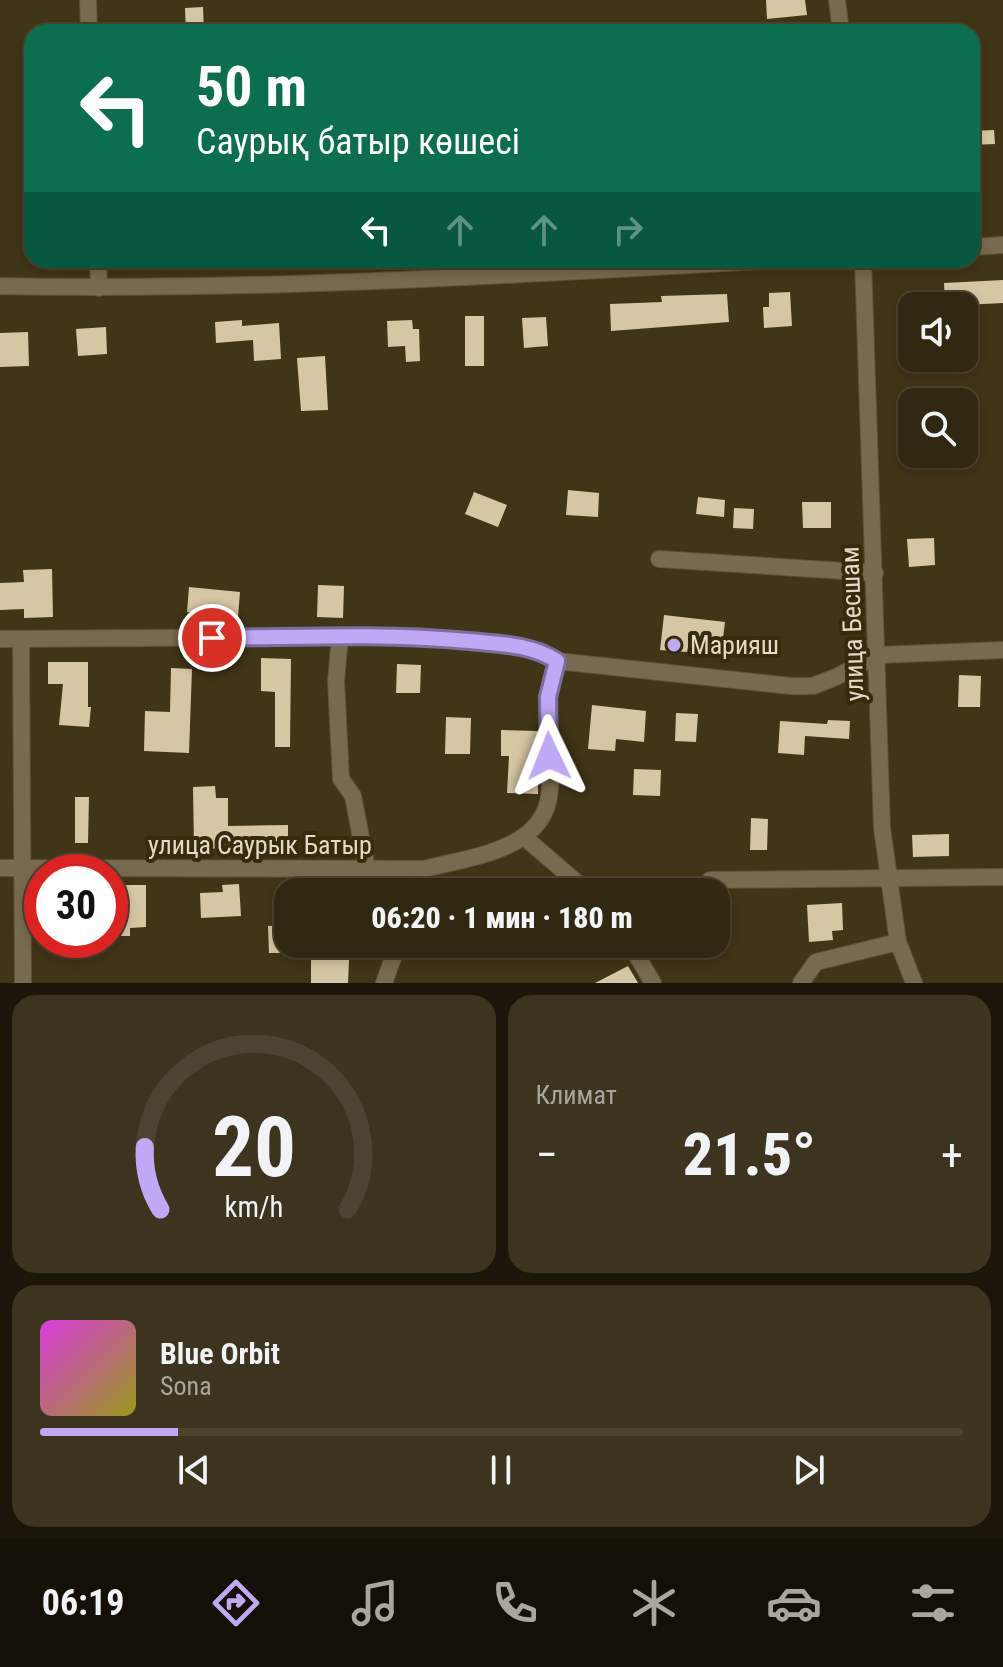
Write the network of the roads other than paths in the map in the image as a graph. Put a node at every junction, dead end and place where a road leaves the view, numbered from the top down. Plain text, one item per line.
1 (88, 0) edge
2 (837, 0) edge
3 (89, 24) edge
4 (840, 24) edge
5 (1003, 245) edge
6 (980, 246) edge
7 (98, 268) edge
8 (640, 268) edge
9 (863, 268) edge
10 (0, 286) edge
11 (99, 288) junction
12 (659, 559) dead end
13 (875, 573) junction
14 (340, 637) junction
15 (0, 639) edge
16 (21, 639) junction
17 (1003, 650) edge
18 (878, 655) junction
19 (557, 661) junction
20 (524, 837) junction
21 (0, 868) edge
22 (21, 868) junction
23 (367, 869) junction
24 (424, 869) junction
25 (1003, 877) edge
26 (421, 878) edge
27 (572, 878) edge
28 (889, 879) junction
29 (730, 880) edge
30 (898, 942) junction
31 (393, 958) edge
32 (638, 958) edge
33 (23, 983) edge
34 (384, 983) edge
35 (653, 983) edge
36 (801, 983) edge
37 (914, 983) edge

1 - 3 street
2 - 4 street
5 - 6 street
7 - 11 street
8 - 11 street
9 - 13 street, улица Бесшам
10 - 11 street
12 - 13 street
13 - 18 street, улица Бесшам
14 - 16 street
14 - 19 street
14 - 23 street
15 - 16 street
16 - 22 street
17 - 18 street
18 - 19 street
18 - 28 street, улица Бесшам
19 - 20 street
20 - 24 street, улица Саурык Батыр
20 - 27 street
21 - 22 street, улица Саурык Батыр
22 - 23 street, улица Саурык Батыр
22 - 33 street
23 - 24 street, улица Саурык Батыр
24 - 26 street
25 - 28 street
28 - 29 street
28 - 30 street, улица Бесшам
30 - 36 street
30 - 37 street, улица Бесшам
31 - 34 street
32 - 35 street

